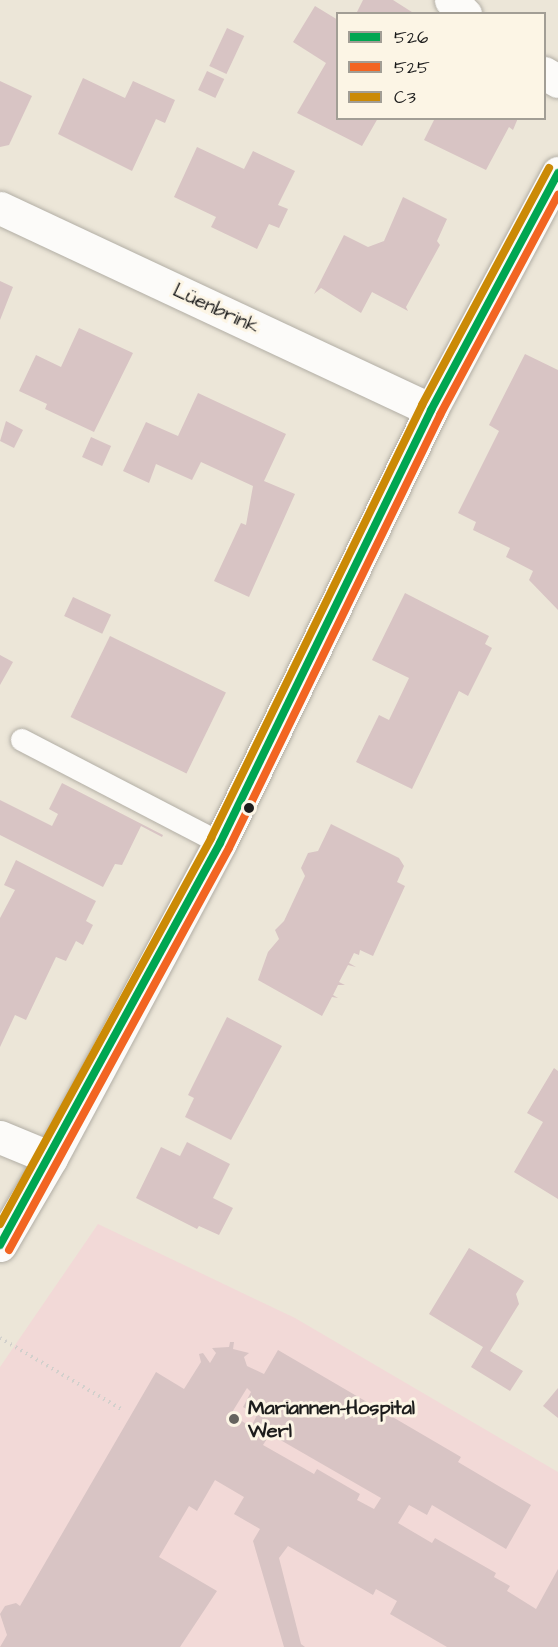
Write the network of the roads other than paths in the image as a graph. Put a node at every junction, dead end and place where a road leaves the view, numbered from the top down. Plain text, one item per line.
1 (452, 0) edge
2 (463, 12) edge
3 (558, 173) edge
4 (0, 208) edge
5 (431, 410) junction
6 (22, 740) dead end
7 (220, 843) junction
8 (0, 1137) edge
9 (51, 1158) junction
10 (0, 1245) edge

1 - 2 street
3 - 5 street
4 - 5 street, Lüenbrink
5 - 7 street
6 - 7 lane
7 - 9 street
8 - 9 street
9 - 10 street

